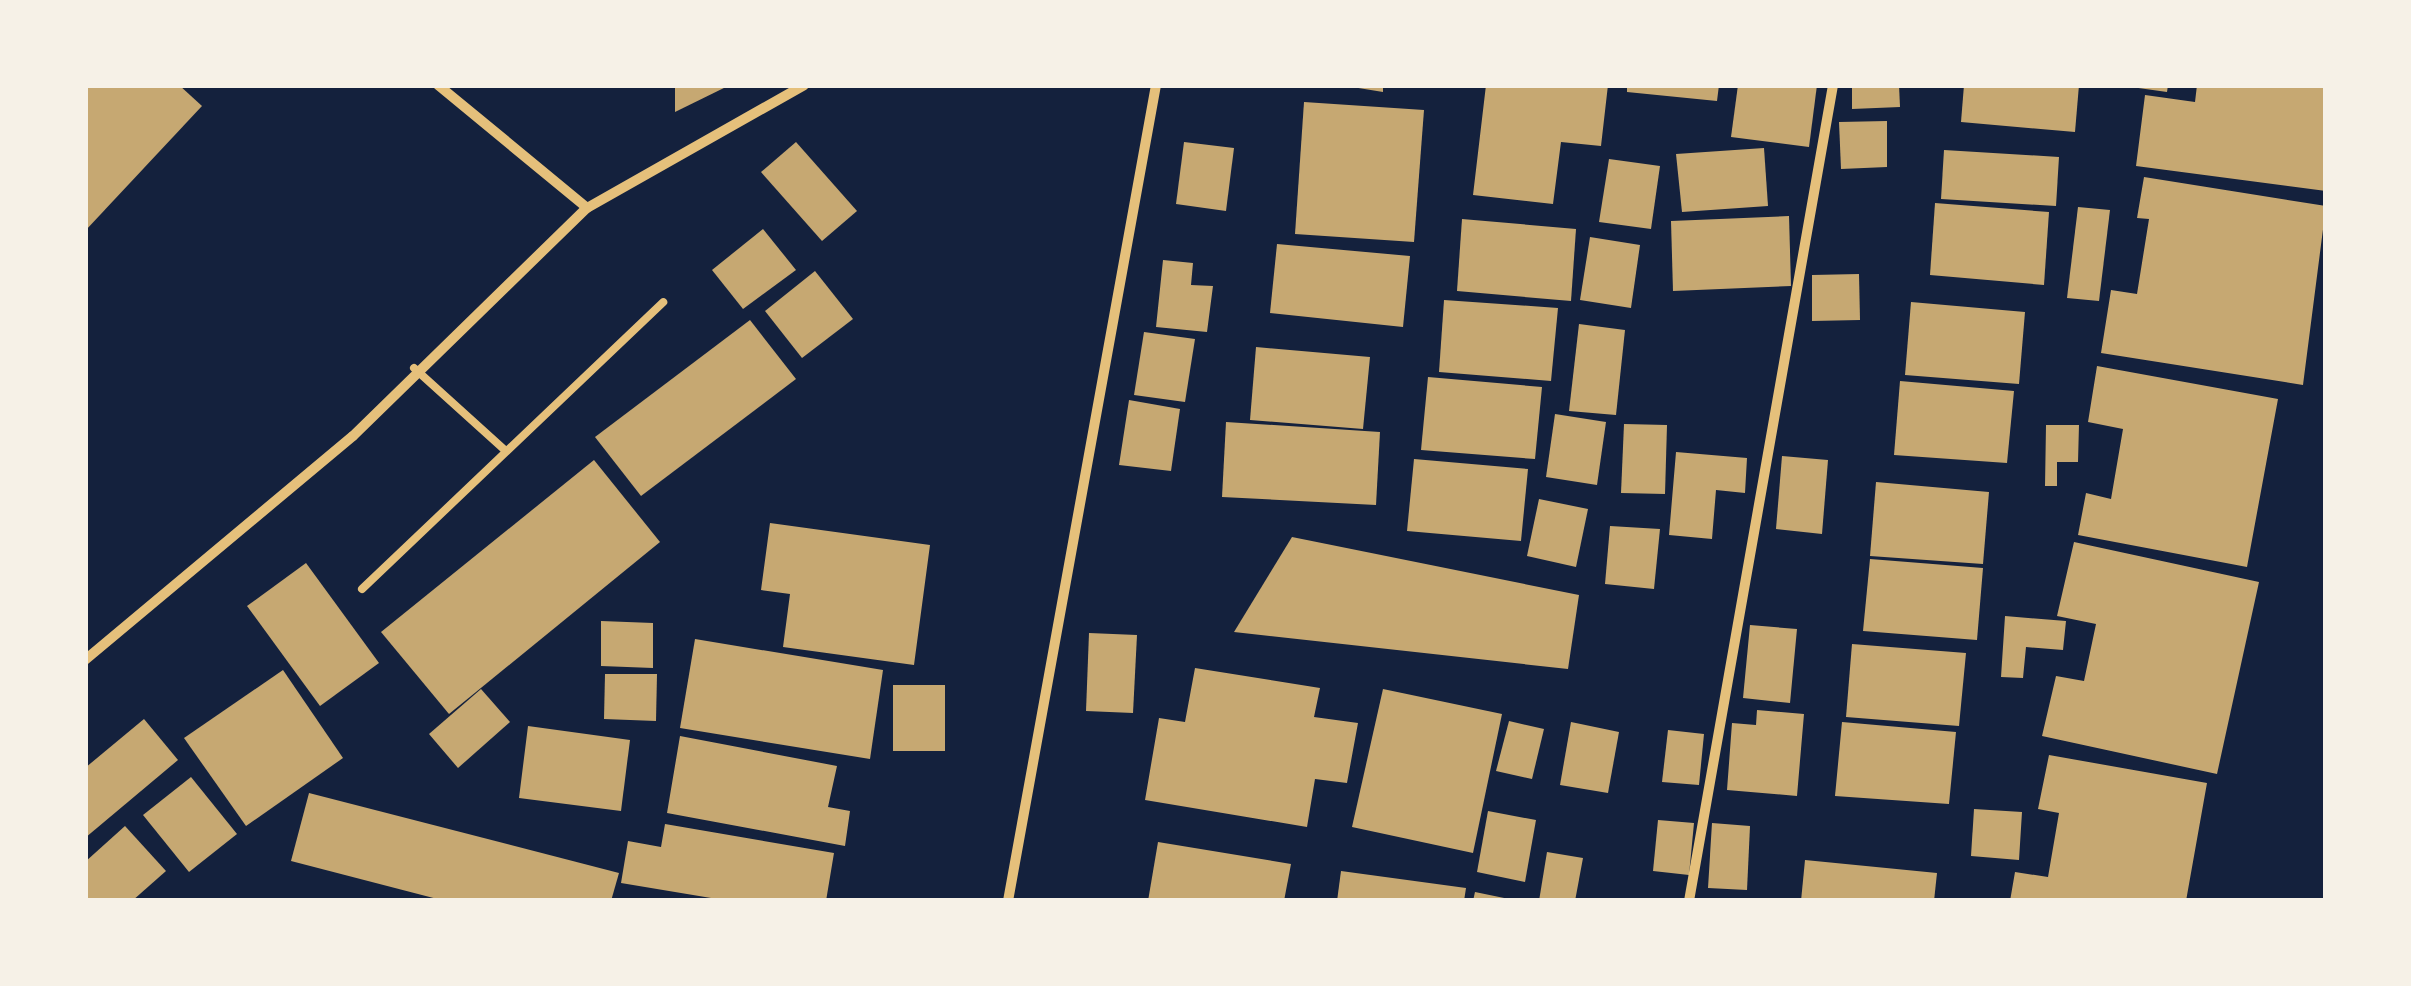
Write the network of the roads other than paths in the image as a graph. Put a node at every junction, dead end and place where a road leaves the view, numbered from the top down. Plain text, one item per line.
1 (438, 85) edge
2 (804, 85) edge
3 (1156, 85) edge
4 (1833, 85) edge
5 (587, 208) junction
6 (662, 302) dead end
7 (414, 368) junction
8 (506, 451) junction
9 (362, 588) dead end
10 (85, 660) edge
11 (1008, 901) edge
12 (1689, 901) edge

1 - 5 street
2 - 5 street
3 - 11 street
4 - 12 street
5 - 7 street
6 - 8 lane
7 - 8 lane
7 - 10 street
8 - 9 lane

